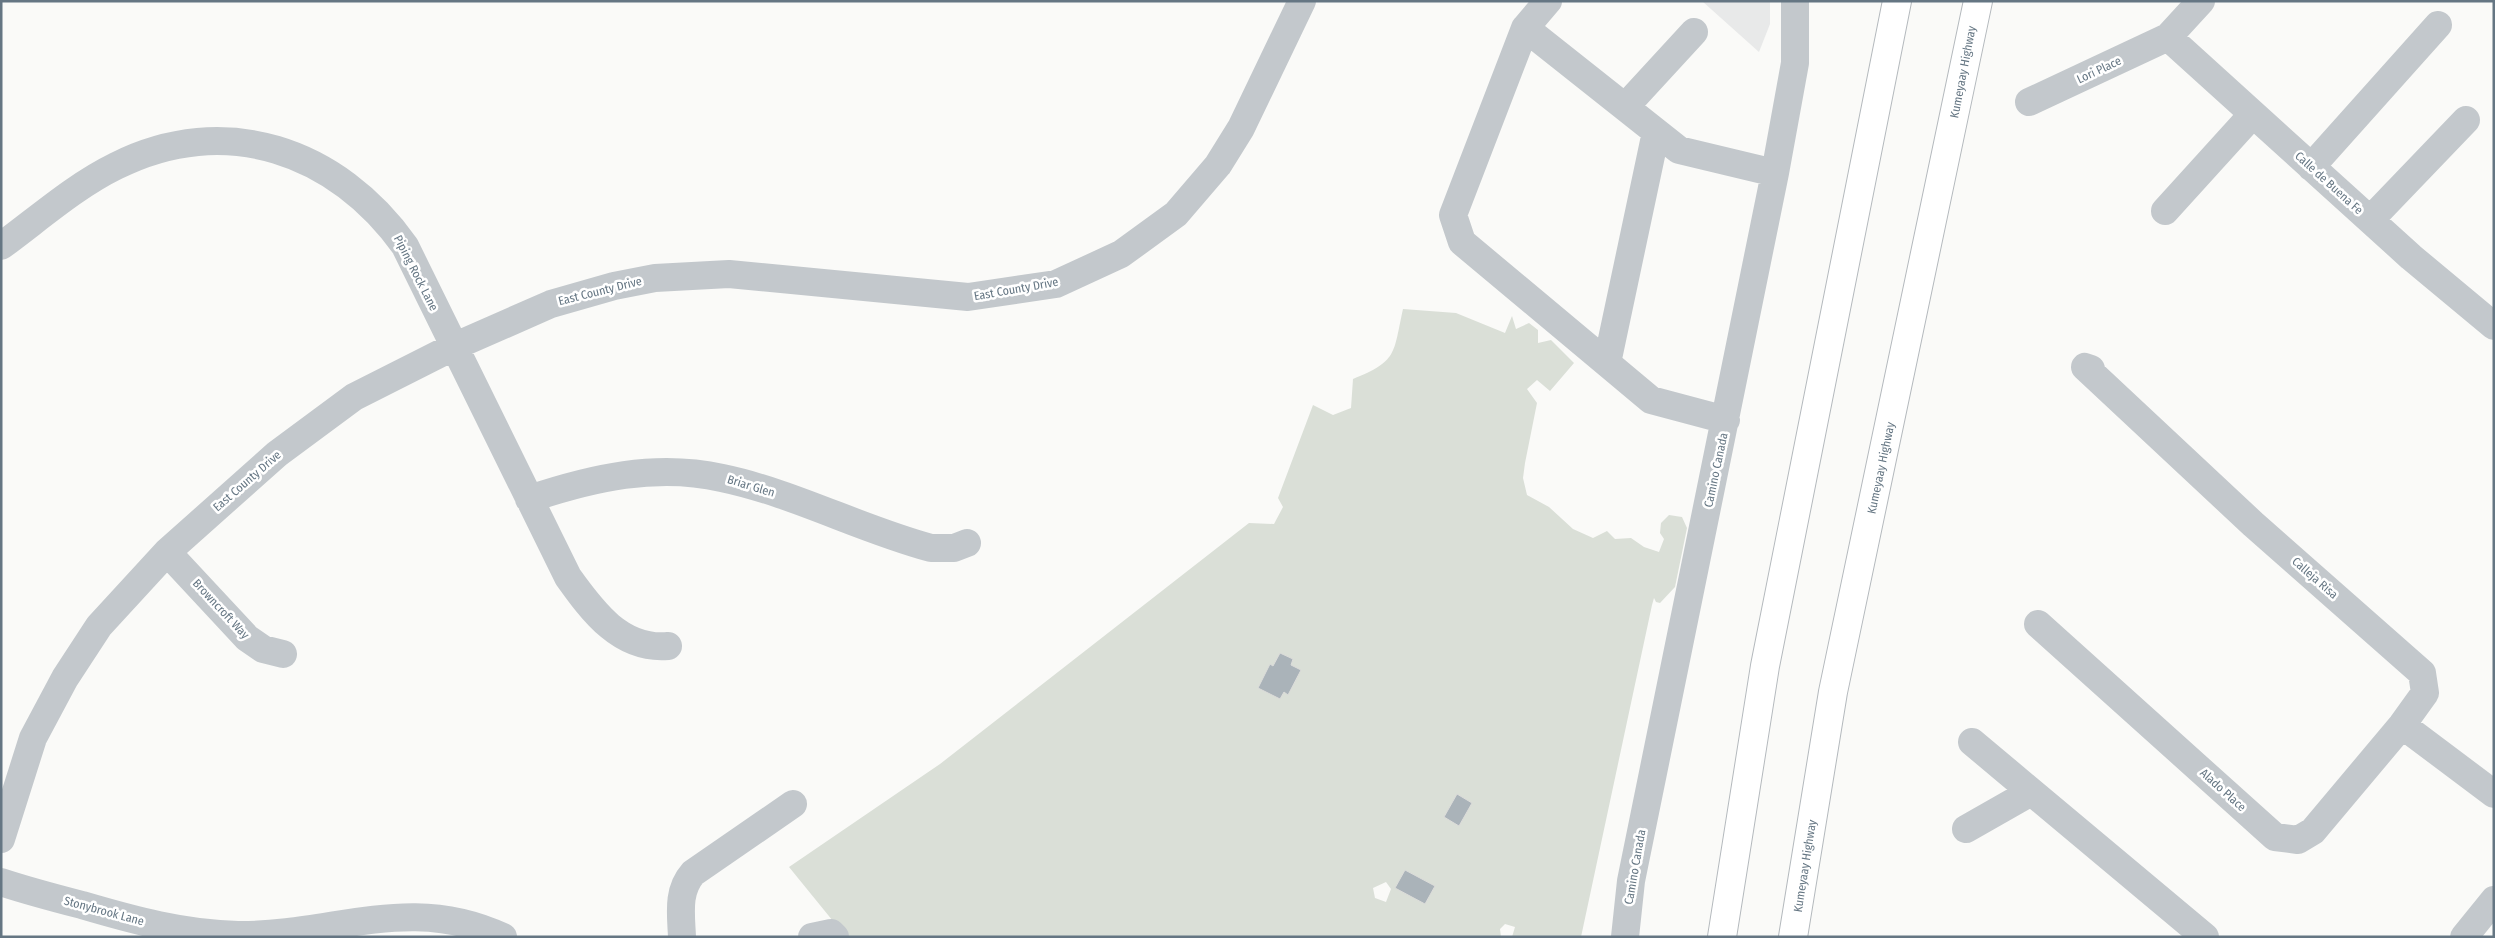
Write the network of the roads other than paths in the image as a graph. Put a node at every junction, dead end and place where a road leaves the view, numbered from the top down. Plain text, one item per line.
1 (1302, 1) edge
2 (1548, 1) edge
3 (1795, 1) edge
4 (1897, 1) edge
5 (1978, 1) edge
6 (2200, 1) edge
7 (2438, 25) dead end
8 (1525, 28) junction
9 (1694, 32) dead end
10 (2168, 37) junction
11 (2029, 102) dead end
12 (1625, 107) junction
13 (2253, 114) junction
14 (2466, 120) dead end
15 (1656, 132) junction
16 (2311, 167) junction
17 (1775, 173) junction
18 (2165, 211) dead end
19 (2370, 220) junction
20 (1, 246) edge
21 (2494, 326) edge
22 (453, 347) junction
23 (1607, 363) junction
24 (2090, 369) dead end
25 (1726, 420) junction
26 (529, 499) junction
27 (967, 543) dead end
28 (167, 552) junction
29 (2038, 624) dead end
30 (668, 646) dead end
31 (283, 654) dead end
32 (2402, 725) junction
33 (1972, 742) dead end
34 (2032, 792) junction
35 (2494, 794) edge
36 (793, 804) dead end
37 (1966, 830) dead end
38 (1, 839) edge
39 (1, 882) edge
40 (2494, 900) edge
41 (504, 937) edge
42 (682, 937) edge
43 (812, 937) edge
44 (835, 937) edge
45 (1625, 937) edge
46 (1722, 937) edge
47 (1793, 937) edge
48 (2205, 937) edge
49 (2464, 937) edge

1 - 22 street, East County Drive
2 - 8 street
3 - 17 street, Camino Canada
4 - 46 highway
5 - 47 highway, Kumeyaay Highway
6 - 10 street
7 - 16 street
8 - 12 street
8 - 23 street
9 - 12 street
10 - 11 street, Lori Place
10 - 13 street, Calle de Buena Fe
12 - 15 street
13 - 16 street, Calle de Buena Fe
13 - 18 street
14 - 19 street
15 - 17 street
15 - 23 street
16 - 19 street, Calle de Buena Fe
17 - 25 street, Camino Canada
19 - 21 street, Calle de Buena Fe
20 - 22 street, Piping Rock Lane
22 - 26 street, Piping Rock Lane
22 - 28 street, East County Drive
23 - 25 street
24 - 32 street, Calleja Risa
25 - 45 street, Camino Canada
26 - 27 street, Briar Glen
26 - 30 street, Piping Rock Lane
28 - 31 street, Browncroft Way
28 - 38 street, East County Drive
29 - 32 street, Alado Place
32 - 35 street
33 - 34 street
34 - 37 street
34 - 48 street
36 - 42 street
39 - 41 street, Stonybrook Lane
40 - 49 street
43 - 44 street

